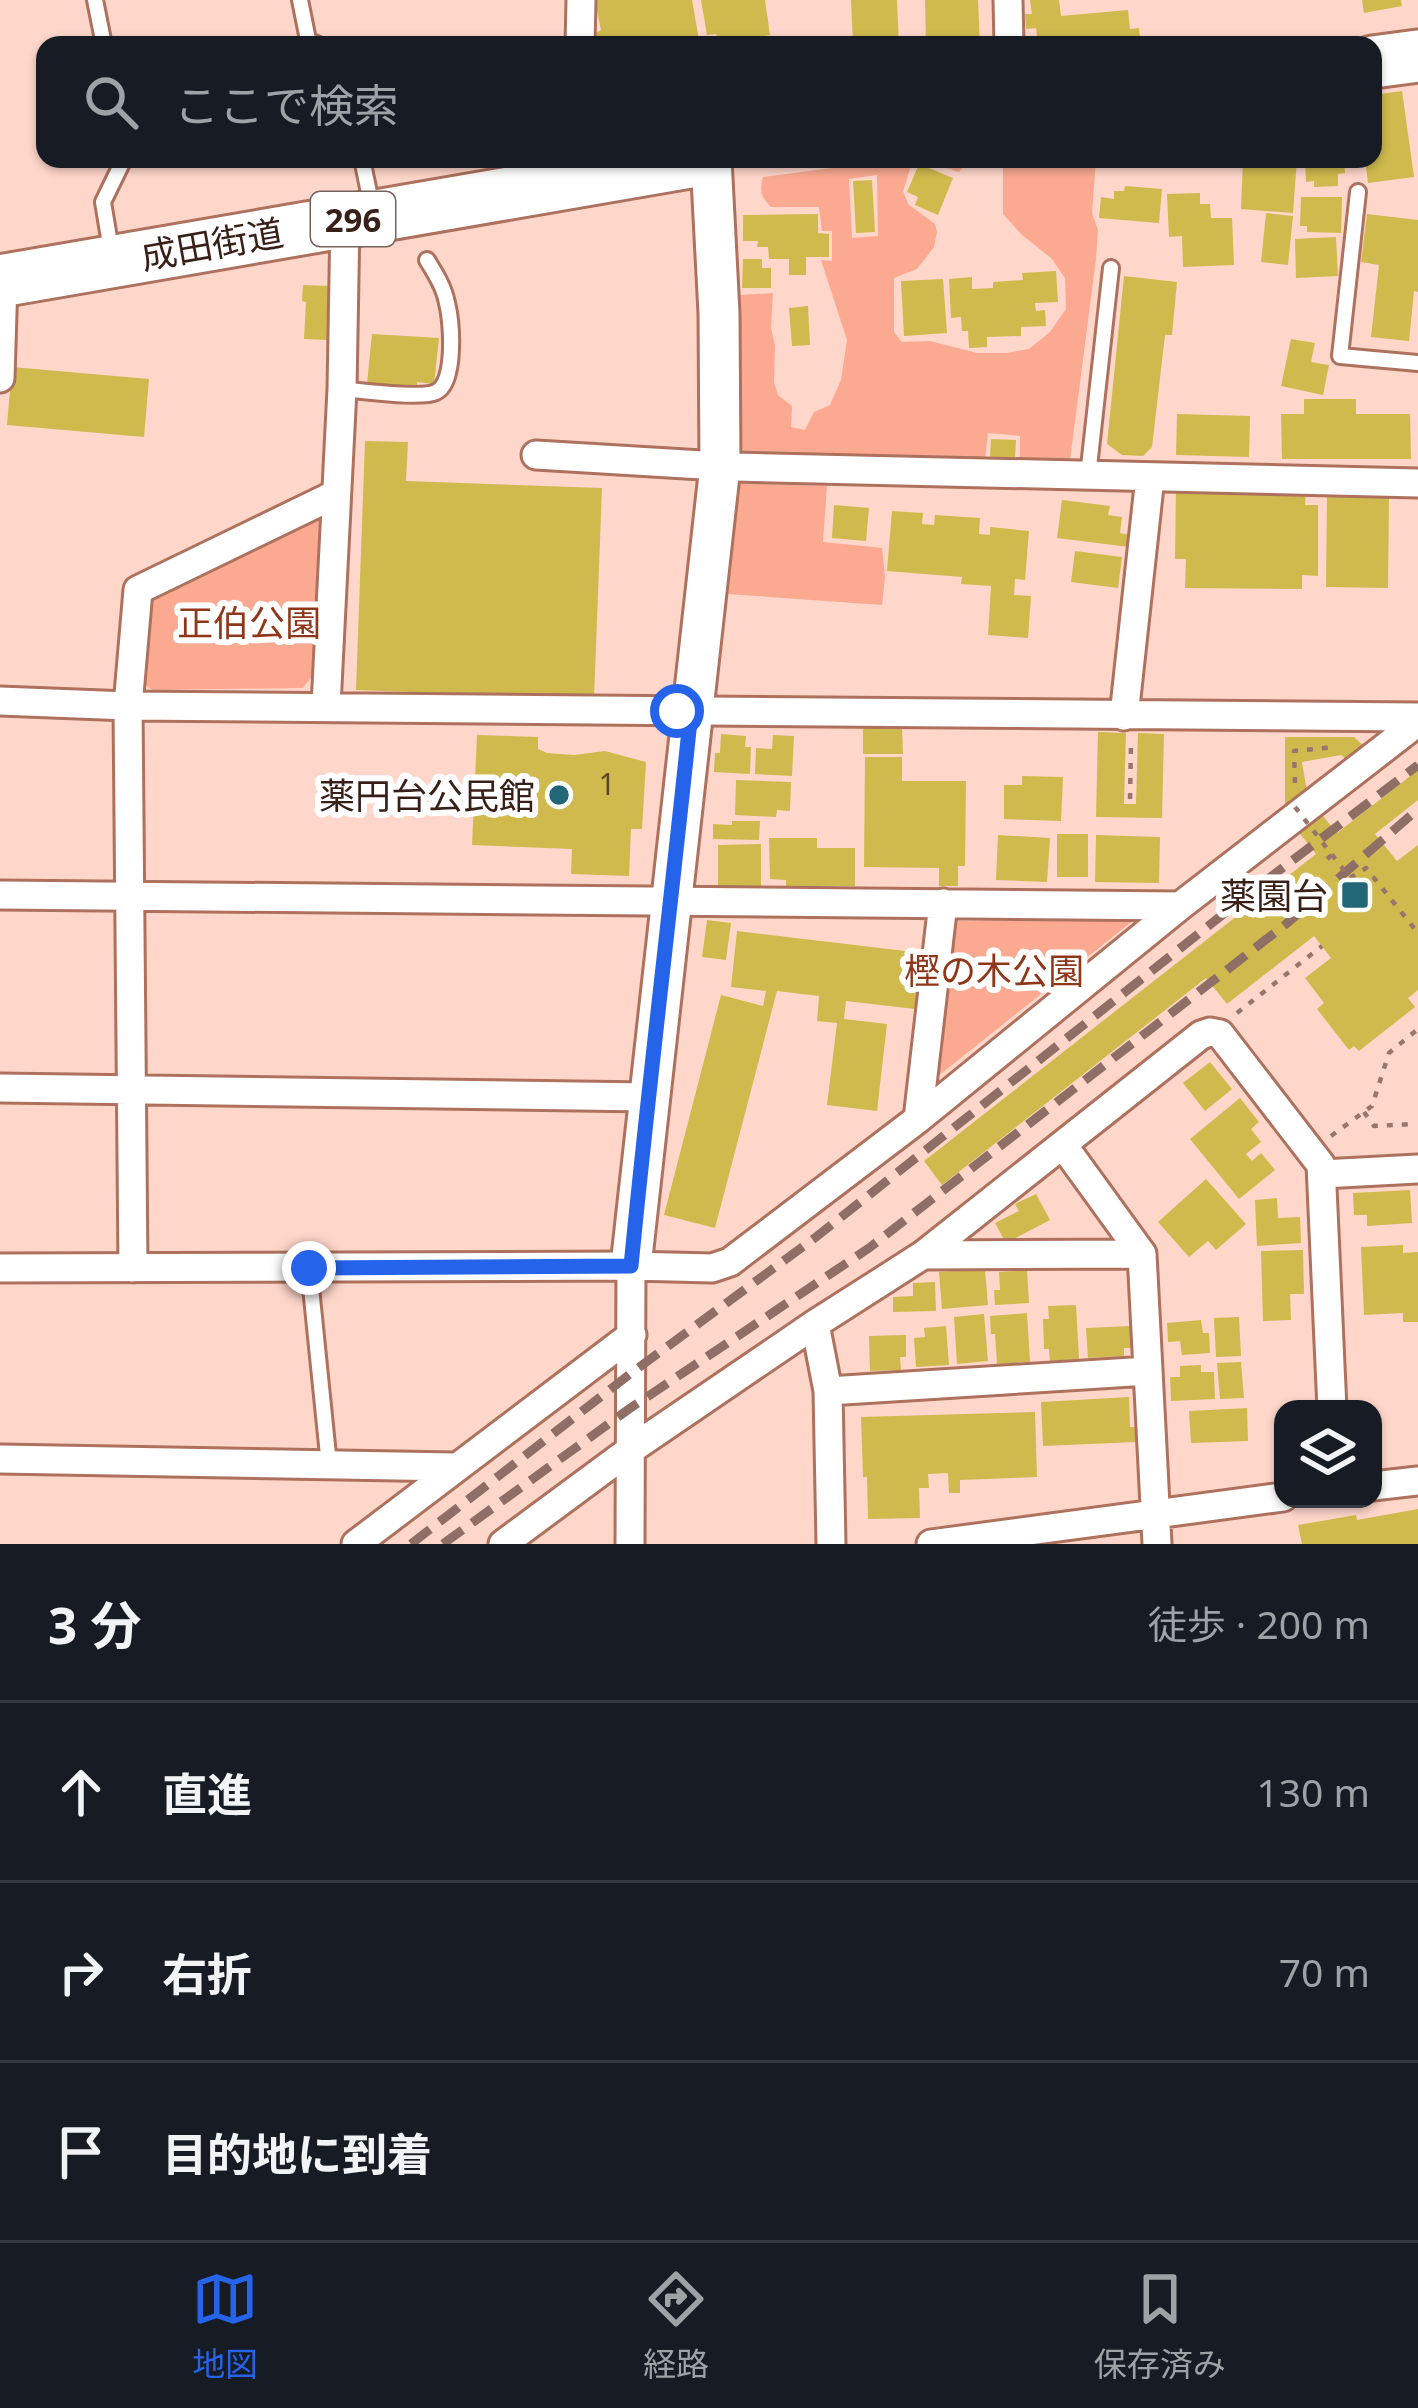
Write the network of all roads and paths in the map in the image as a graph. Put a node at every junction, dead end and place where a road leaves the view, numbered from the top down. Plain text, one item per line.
1 (95, 0) edge
2 (300, 0) edge
3 (581, 0) edge
4 (1008, 0) edge
5 (102, 36) edge
6 (307, 36) edge
7 (580, 36) edge
8 (1009, 36) edge
9 (1418, 56) edge
10 (1382, 61) edge
11 (120, 168) edge
12 (362, 168) edge
13 (710, 168) edge
14 (579, 170) edge
15 (1358, 192) dead end
16 (360, 218) junction
17 (427, 260) dead end
18 (112, 261) junction
19 (1111, 268) dead end
20 (1, 280) edge
21 (1418, 363) edge
22 (0, 378) edge
23 (342, 389) junction
24 (536, 455) dead end
25 (719, 466) junction
26 (1088, 476) junction
27 (1150, 477) junction
28 (1418, 483) edge
29 (336, 494) junction
30 (0, 700) edge
31 (128, 706) junction
32 (326, 706) junction
33 (691, 711) junction
34 (1127, 716) junction
35 (1418, 720) edge
36 (1345, 745) dead end
37 (1295, 788) dead end
38 (1130, 799) dead end
39 (1295, 807) dead end
40 (0, 895) edge
41 (129, 896) junction
42 (673, 901) junction
43 (943, 903) junction
44 (1180, 906) junction
45 (1418, 933) edge
46 (1322, 946) dead end
47 (1230, 1018) dead end
48 (1418, 1029) edge
49 (0, 1088) edge
50 (131, 1090) junction
51 (647, 1097) junction
52 (1364, 1112) junction
53 (918, 1119) junction
54 (1418, 1124) edge
55 (1326, 1140) dead end
56 (1063, 1145) junction
57 (1418, 1169) edge
58 (1322, 1174) junction
59 (1142, 1254) junction
60 (923, 1256) junction
61 (631, 1266) junction
62 (0, 1268) edge
63 (133, 1268) junction
64 (309, 1268) junction
65 (815, 1324) junction
66 (632, 1335) junction
67 (1148, 1371) junction
68 (828, 1390) junction
69 (1332, 1400) edge
70 (629, 1450) junction
71 (0, 1459) edge
72 (329, 1465) junction
73 (455, 1467) junction
74 (1418, 1481) edge
75 (1382, 1485) edge
76 (1274, 1498) edge
77 (1154, 1512) junction
78 (356, 1544) edge
79 (503, 1544) edge
80 (630, 1544) edge
81 (832, 1544) edge
82 (931, 1544) edge
83 (1156, 1544) edge

1 - 5 lane
2 - 6 lane
3 - 7 street
4 - 8 street
9 - 10 highway
11 - 18 lane
12 - 16 lane
13 - 25 street
14 - 16 highway, 成田街道 / 296
15 - 21 lane
16 - 18 highway, 成田街道 / 296
16 - 23 street
17 - 23 lane
18 - 20 highway, 成田街道 / 296
19 - 26 lane
20 - 22 street
23 - 29 street
24 - 25 street
25 - 26 street
25 - 33 street
26 - 27 street
27 - 28 street
27 - 34 street
29 - 31 street
29 - 32 street
30 - 31 street
31 - 32 street
31 - 41 street
32 - 33 street
33 - 34 street
33 - 42 street
34 - 35 street
34 - 38 path
35 - 44 street
36 - 37 path
39 - 45 path, bridge
40 - 41 street
41 - 42 street
41 - 50 street
42 - 43 street
42 - 51 street
43 - 44 street
43 - 53 street
44 - 53 street
46 - 47 path
48 - 52 path
49 - 50 street
50 - 51 street
50 - 63 street
51 - 61 street
52 - 54 path
52 - 55 path
53 - 61 street
56 - 58 street
56 - 59 street
56 - 60 street
57 - 58 street
58 - 69 street
59 - 60 street
59 - 67 street
60 - 65 street
61 - 64 street
61 - 66 street
62 - 63 street
63 - 64 street
64 - 72 lane
65 - 68 street
65 - 70 street
66 - 70 street
66 - 73 street
67 - 68 street
67 - 77 street
68 - 81 street
70 - 79 street
70 - 80 street
71 - 72 street
72 - 73 street
73 - 78 street
74 - 75 street
76 - 77 street
77 - 82 street
77 - 83 street

